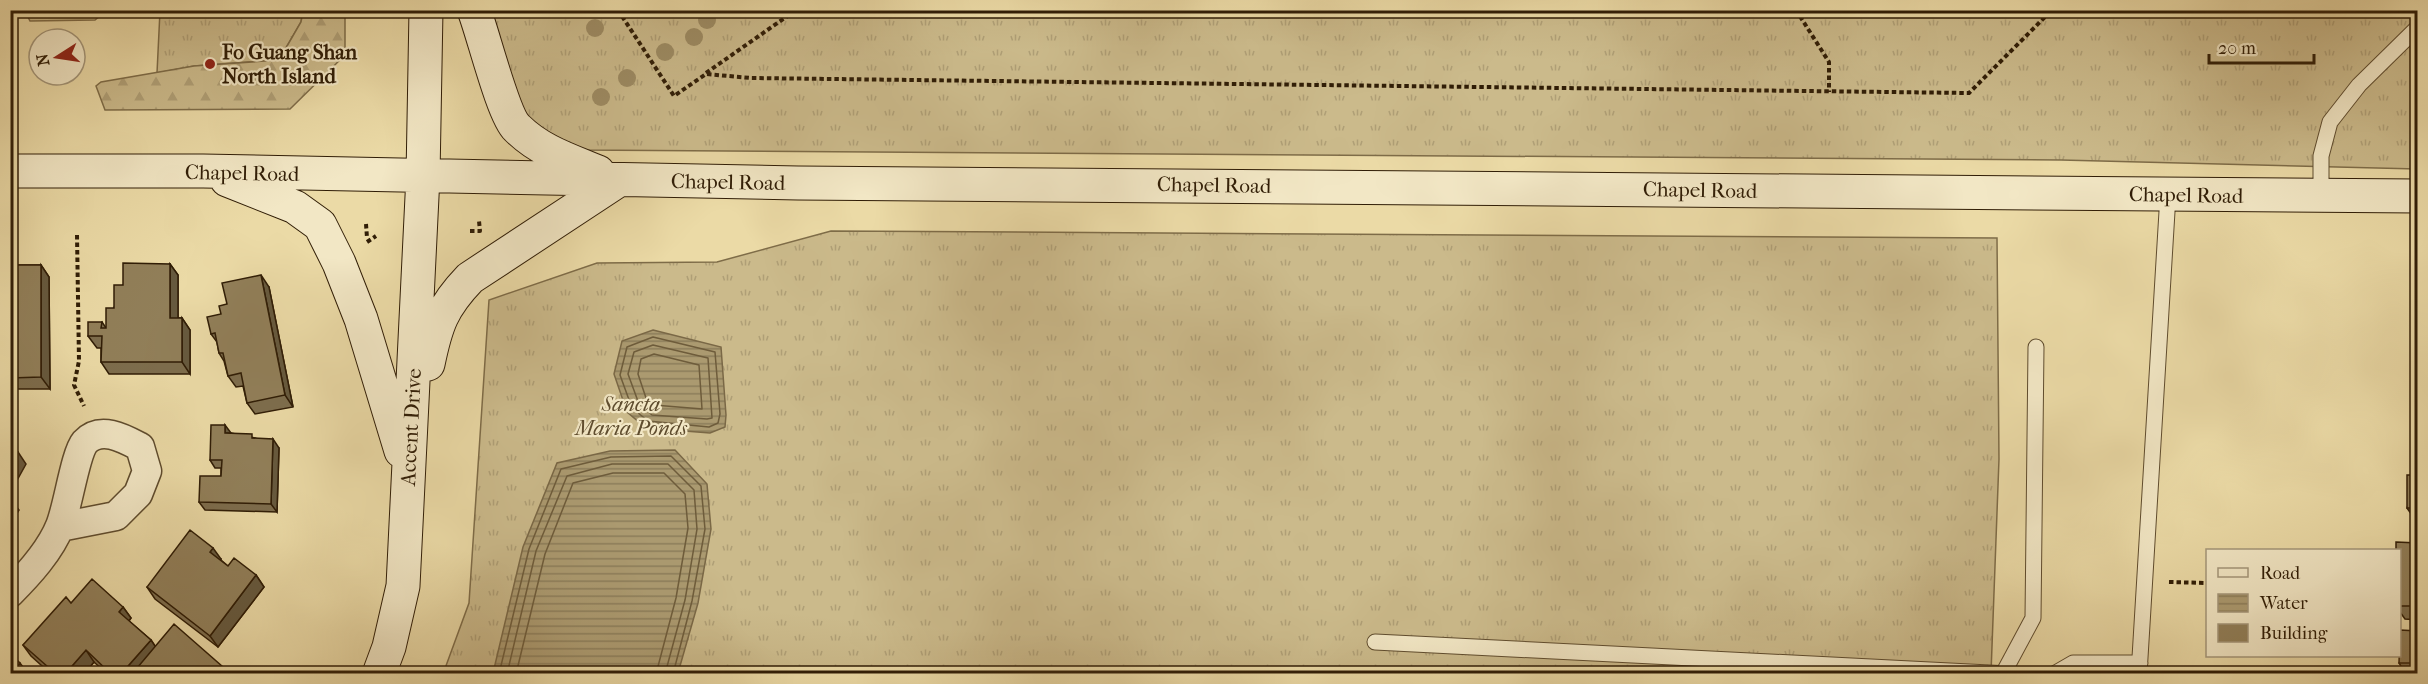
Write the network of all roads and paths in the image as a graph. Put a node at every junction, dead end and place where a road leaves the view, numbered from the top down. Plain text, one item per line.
1 (426, 10) edge
2 (474, 10) edge
3 (618, 10) edge
4 (796, 10) edge
5 (1796, 10) edge
6 (2052, 10) edge
7 (2418, 27) edge
8 (706, 74) junction
9 (1829, 92) junction
10 (10, 171) edge
11 (203, 171) junction
12 (423, 176) junction
13 (619, 180) junction
14 (2168, 195) junction
15 (2320, 196) junction
16 (2418, 196) edge
17 (366, 224) dead end
18 (77, 235) dead end
19 (367, 242) dead end
20 (2036, 347) dead end
21 (98, 434) junction
22 (408, 477) junction
23 (60, 528) junction
24 (2145, 582) junction
25 (2206, 583) edge
26 (10, 593) edge
27 (1375, 642) dead end
28 (2140, 668) edge
29 (2007, 673) edge
30 (379, 674) edge
31 (2054, 674) edge

1 - 12 main road, Accent Drive
2 - 13 main road
3 - 8 path
4 - 8 path
5 - 9 path
6 - 9 path
7 - 15 lane
8 - 9 path
10 - 11 main road, Chapel Road
11 - 12 main road, Chapel Road
11 - 22 main road
12 - 13 main road, Chapel Road
12 - 22 main road, Accent Drive
13 - 14 main road, Chapel Road
13 - 22 main road
14 - 15 main road, Chapel Road
14 - 24 lane
15 - 16 main road, Chapel Road
17 - 19 path
18 - 21 path
20 - 29 lane
21 - 23 street
21 - 23 street
22 - 30 main road, Accent Drive
23 - 26 street
24 - 25 path
24 - 28 lane
27 - 29 lane
28 - 31 lane

